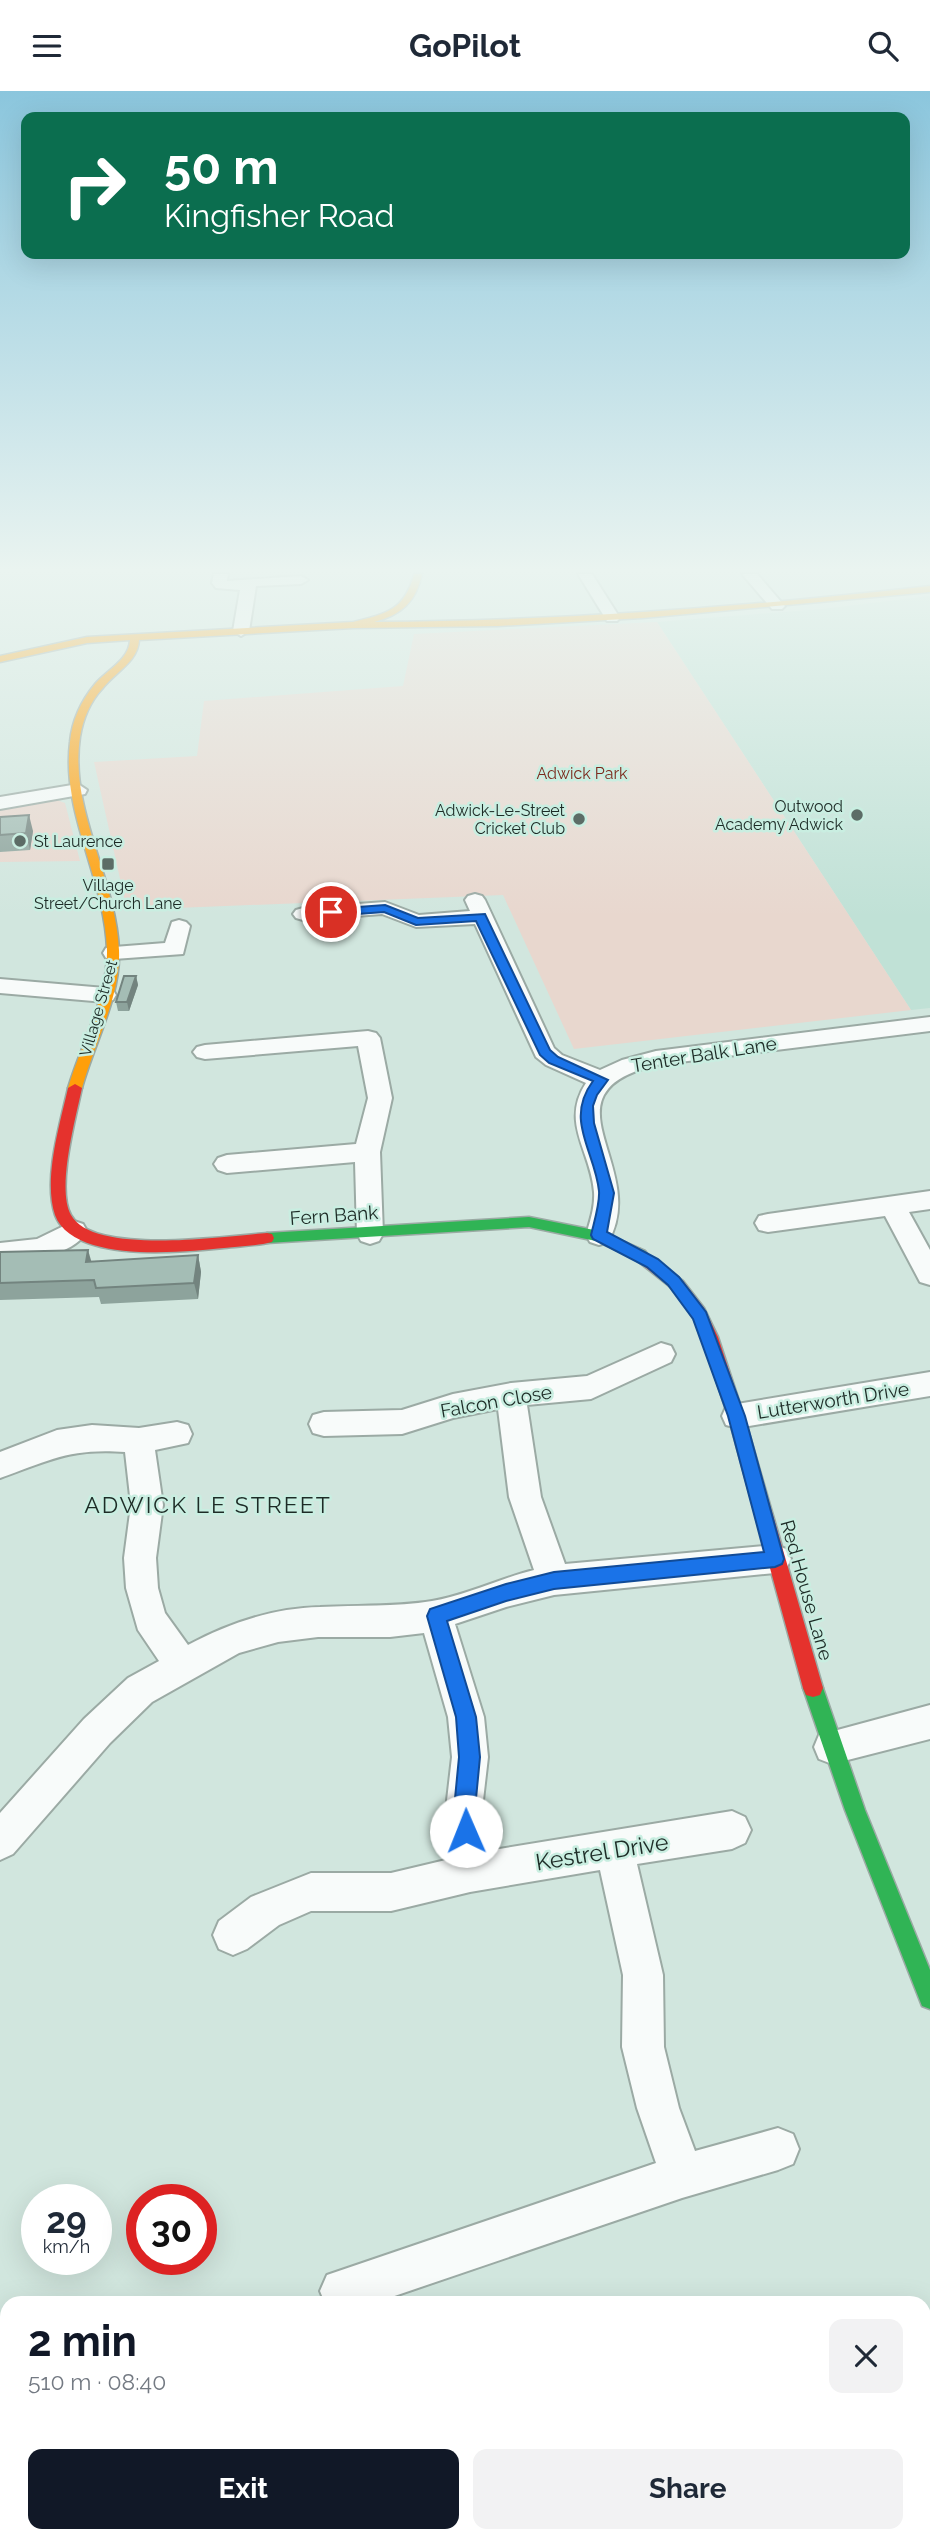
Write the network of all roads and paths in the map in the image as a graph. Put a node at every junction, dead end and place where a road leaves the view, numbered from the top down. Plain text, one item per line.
1 (96, 688) edge
2 (78, 790) junction
3 (0, 803) edge
4 (303, 914) dead end
5 (179, 926) dead end
6 (114, 953) junction
7 (0, 986) edge
8 (105, 996) junction
9 (930, 1024) edge
10 (205, 1052) dead end
11 (601, 1080) junction
12 (367, 1152) junction
13 (227, 1164) dead end
14 (930, 1200) edge
15 (892, 1205) junction
16 (768, 1223) dead end
17 (74, 1231) junction
18 (370, 1234) junction
19 (598, 1235) junction
20 (0, 1253) edge
21 (930, 1275) edge
22 (661, 1354) dead end
23 (930, 1384) edge
24 (512, 1395) junction
25 (737, 1416) junction
26 (324, 1424) dead end
27 (177, 1434) dead end
28 (139, 1440) junction
29 (0, 1465) edge
30 (775, 1559) junction
31 (554, 1580) junction
32 (436, 1616) junction
33 (182, 1665) junction
34 (930, 1722) edge
35 (832, 1747) junction
36 (732, 1830) dead end
37 (0, 1842) edge
38 (614, 1850) junction
39 (470, 1873) junction
40 (233, 1935) dead end
41 (930, 1998) edge
42 (778, 2149) dead end
43 (682, 2176) junction
44 (344, 2291) dead end

1 - 2 street, Village Street
2 - 3 street
2 - 6 street, Village Street
4 - 11 street
5 - 6 street
6 - 8 street, Village Street
7 - 8 street
8 - 17 street, Village Street
9 - 11 street, Tenter Balk Lane
10 - 12 street
11 - 19 street
12 - 13 street
12 - 18 street
14 - 15 street
15 - 16 street
15 - 21 street
17 - 18 street, Fern Bank
17 - 20 street
18 - 19 street, Fern Bank
19 - 25 street, Red House Lane
22 - 24 street, Falcon Close
23 - 25 street, Lutterworth Drive
24 - 26 street, Falcon Close
24 - 31 street
25 - 30 street, Red House Lane
27 - 28 street
28 - 29 street
28 - 33 street
30 - 31 street
30 - 35 street, Red House Lane
31 - 32 street
32 - 33 street
32 - 39 street
33 - 37 street
34 - 35 street
35 - 41 street, Red House Lane
36 - 38 street, Kestrel Drive
38 - 39 street, Kestrel Drive
38 - 43 street
39 - 40 street, Kestrel Drive
42 - 43 street
43 - 44 street

